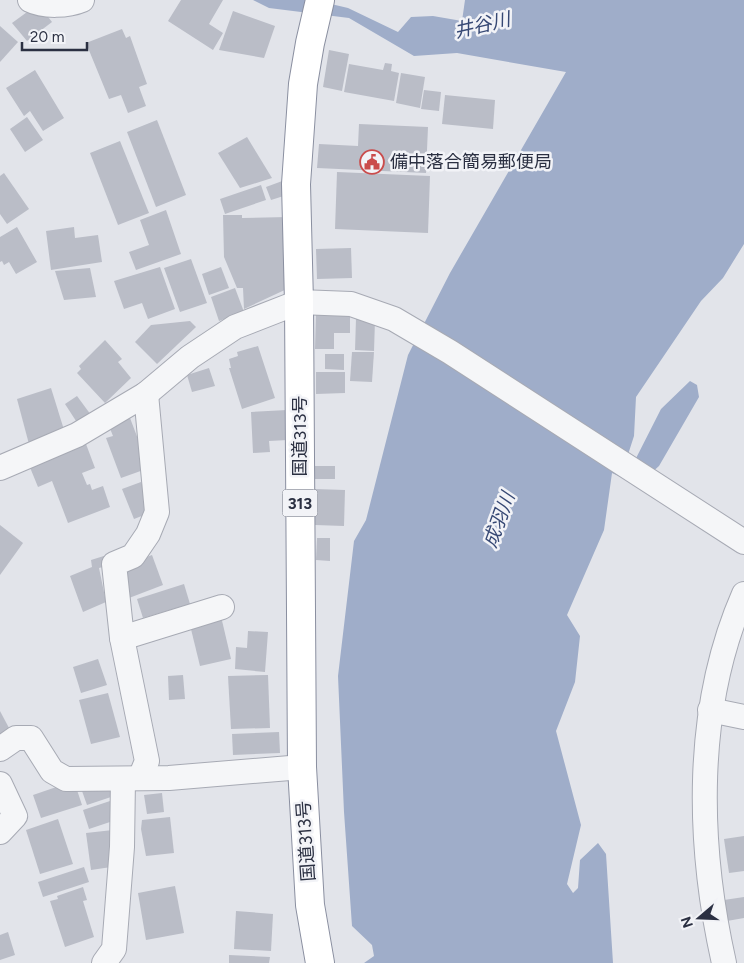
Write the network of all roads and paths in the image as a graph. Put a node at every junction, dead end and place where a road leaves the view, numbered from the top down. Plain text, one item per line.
1 (30, 0) edge
2 (82, 0) edge
3 (320, 0) edge
4 (299, 302) junction
5 (146, 394) junction
6 (0, 468) edge
7 (744, 542) edge
8 (744, 594) edge
9 (222, 608) dead end
10 (122, 638) junction
11 (710, 710) junction
12 (744, 717) edge
13 (0, 749) edge
14 (302, 767) junction
15 (131, 779) junction
16 (0, 784) edge
17 (0, 832) edge
18 (104, 963) edge
19 (320, 963) edge
20 (724, 963) edge

1 - 2 street
3 - 4 highway, 国道313号 / 313
4 - 5 street
4 - 7 street
4 - 14 highway, 国道313号 / 313
5 - 6 street
5 - 10 street
8 - 11 street
9 - 10 street
10 - 15 street
11 - 12 street
11 - 20 street
13 - 15 street
14 - 15 street
14 - 19 highway, 国道313号 / 313
15 - 18 street
16 - 17 street

